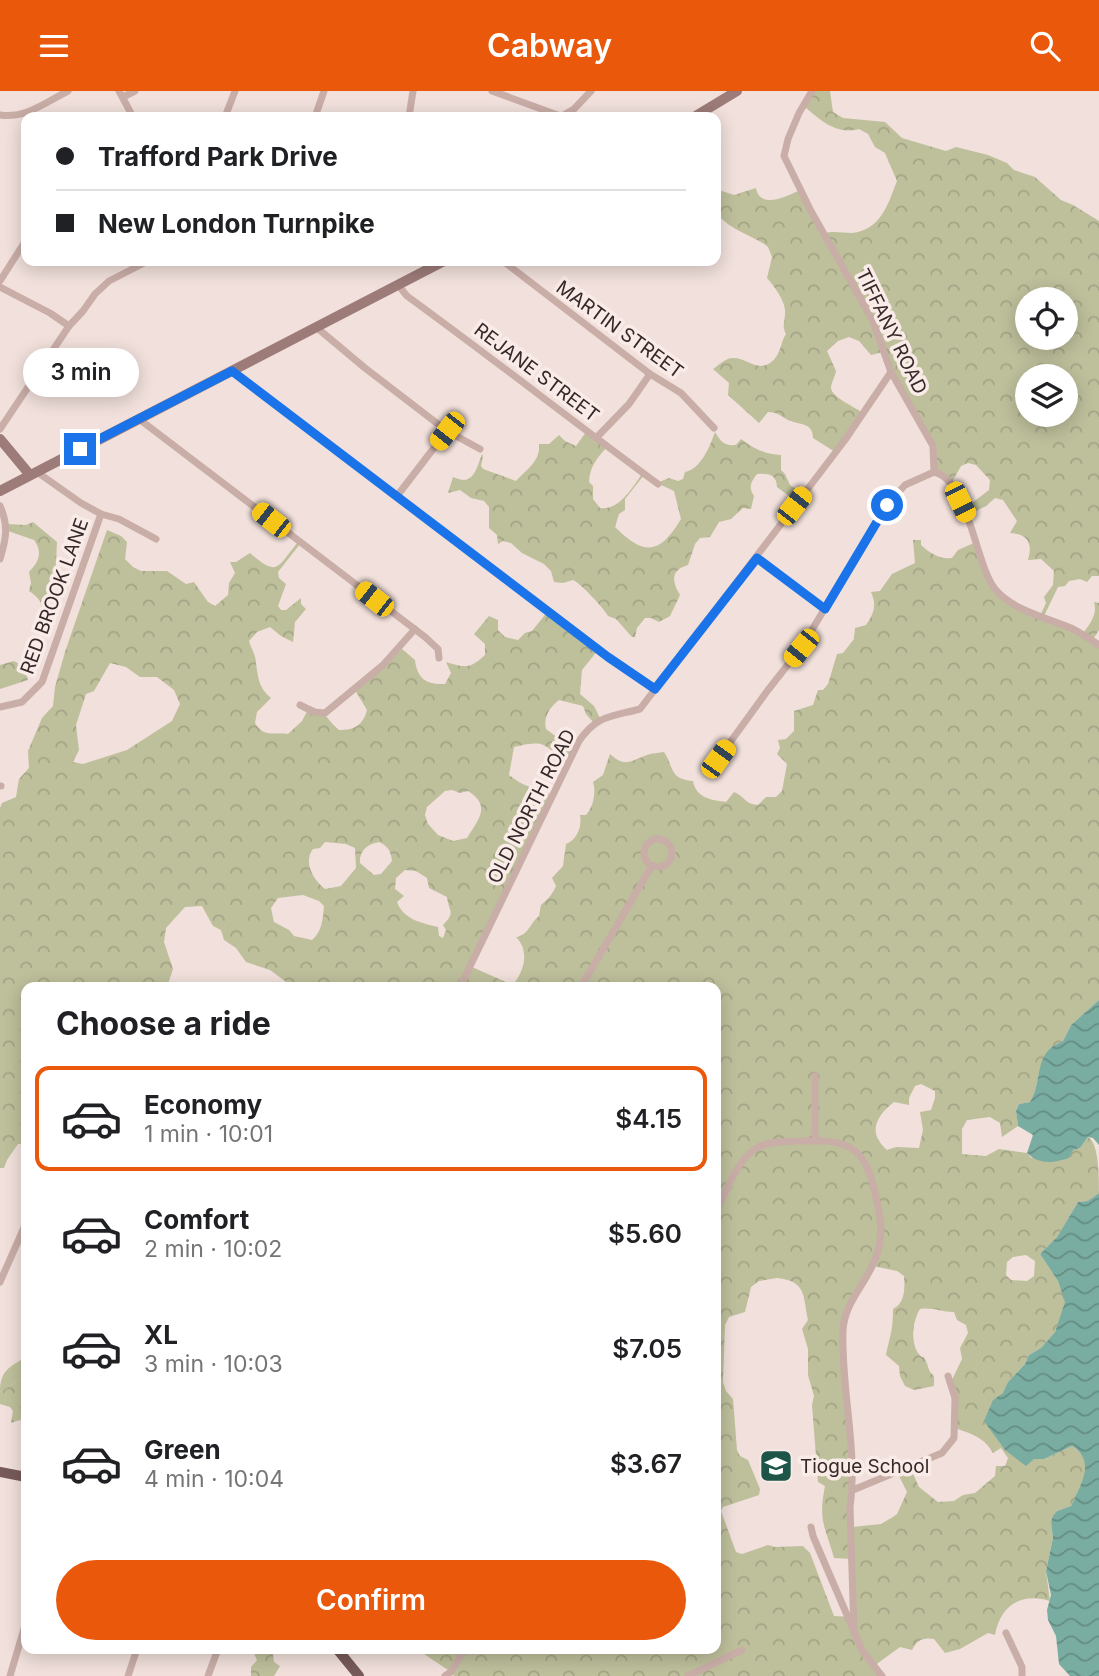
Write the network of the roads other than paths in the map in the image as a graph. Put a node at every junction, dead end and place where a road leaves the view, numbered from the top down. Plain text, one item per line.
1 (68, 91) edge
2 (135, 91) edge
3 (235, 91) edge
4 (324, 91) edge
5 (413, 91) edge
6 (492, 91) edge
7 (591, 91) edge
8 (737, 91) edge
9 (813, 91) edge
10 (121, 94) edge
11 (29, 112) edge
12 (130, 112) edge
13 (227, 112) edge
14 (317, 112) edge
15 (410, 112) edge
16 (546, 112) edge
17 (570, 112) edge
18 (702, 112) edge
19 (21, 114) edge
20 (0, 115) edge
21 (21, 248) edge
22 (138, 266) edge
23 (430, 266) edge
24 (510, 266) edge
25 (0, 281) edge
26 (398, 285) junction
27 (0, 287) edge
28 (69, 326) junction
29 (316, 327) junction
30 (232, 371) junction
31 (891, 372) junction
32 (650, 374) junction
33 (139, 419) junction
34 (713, 428) dead end
35 (0, 429) edge
36 (447, 431) junction
37 (597, 437) junction
38 (0, 439) edge
39 (480, 449) dead end
40 (934, 473) junction
41 (34, 474) junction
42 (659, 484) dead end
43 (0, 491) edge
44 (397, 496) junction
45 (0, 506) edge
46 (101, 514) junction
47 (156, 539) dead end
48 (757, 558) junction
49 (0, 559) edge
50 (825, 609) junction
51 (415, 629) junction
52 (1099, 645) edge
53 (439, 658) dead end
54 (655, 689) junction
55 (300, 705) dead end
56 (0, 707) edge
57 (718, 759) dead end
58 (651, 867) junction
59 (462, 982) edge
60 (583, 982) edge
61 (815, 1076) dead end
62 (815, 1141) junction
63 (721, 1202) edge
64 (21, 1234) edge
65 (0, 1282) edge
66 (948, 1376) dead end
67 (0, 1472) edge
68 (21, 1476) edge
69 (853, 1490) junction
70 (811, 1527) dead end
71 (854, 1632) junction
72 (1006, 1633) dead end
73 (21, 1640) edge
74 (742, 1650) dead end
75 (135, 1654) edge
76 (216, 1654) edge
77 (341, 1654) edge
78 (462, 1654) edge
79 (11, 1676) edge
80 (128, 1676) edge
81 (208, 1676) edge
82 (359, 1676) edge
83 (445, 1676) edge
84 (688, 1676) edge
85 (882, 1676) edge
86 (1023, 1676) edge

1 - 11 street
2 - 10 street
3 - 13 street
4 - 14 street
5 - 15 street
6 - 16 street
7 - 17 street
8 - 18 main road
9 - 31 street, TIFFANY ROAD
10 - 12 street
19 - 20 street
21 - 25 street
22 - 28 street
23 - 26 main road
24 - 32 street, MARTIN STREET
26 - 29 main road
26 - 37 street, REJANE STREET
27 - 28 street
28 - 35 street
29 - 30 main road
29 - 36 street
30 - 33 main road
30 - 44 street
31 - 40 street, TIFFANY ROAD
31 - 48 street, OLD NORTH ROAD
32 - 34 street, MARTIN STREET
32 - 37 street
33 - 41 main road
33 - 51 street
36 - 39 street
36 - 44 street
37 - 42 street, REJANE STREET
38 - 41 main road
40 - 50 street
40 - 52 street
41 - 43 main road
41 - 46 street
44 - 54 street
45 - 49 street
46 - 47 street
46 - 56 street, RED BROOK LANE
48 - 50 street
48 - 54 street, OLD NORTH ROAD
50 - 57 street
51 - 53 street
51 - 55 street
54 - 59 street, OLD NORTH ROAD
58 - 58 street
58 - 60 street
61 - 62 street
62 - 63 street
62 - 69 street
64 - 65 street
66 - 69 street
67 - 68 main road
69 - 71 street
70 - 71 street
71 - 85 street
72 - 86 street
73 - 79 street
74 - 84 street
75 - 80 street
76 - 81 street
77 - 82 main road
78 - 83 street

